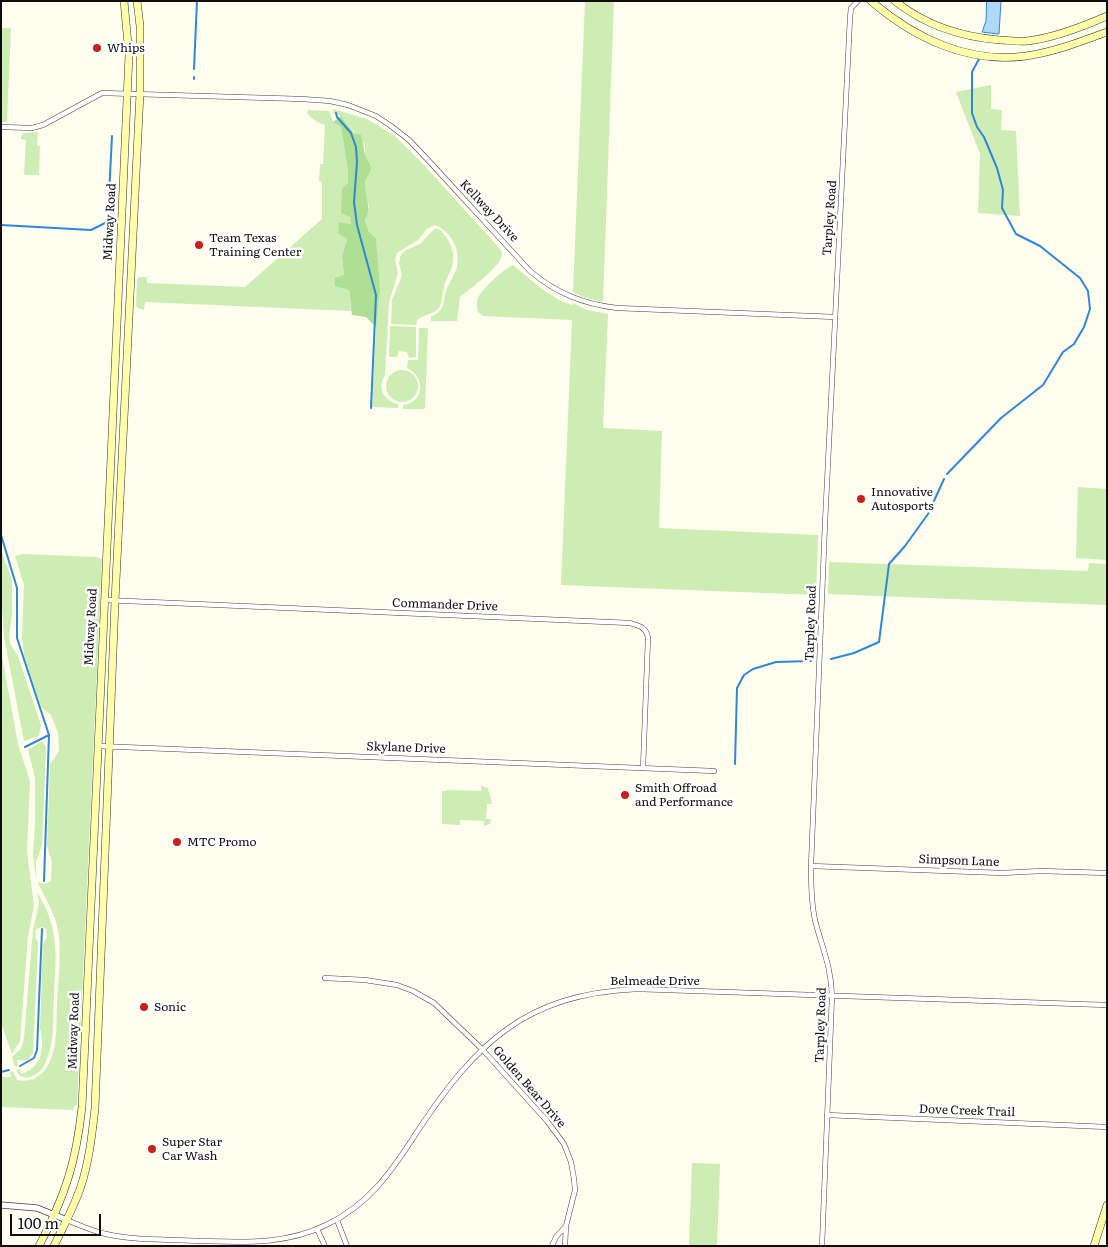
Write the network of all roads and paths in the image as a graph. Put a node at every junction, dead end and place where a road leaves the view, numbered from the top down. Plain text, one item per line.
1 (124, 1) edge
2 (137, 1) edge
3 (858, 1) edge
4 (871, 1) edge
5 (895, 1) edge
6 (1107, 16) edge
7 (1107, 32) edge
8 (1025, 42) junction
9 (1026, 56) junction
10 (127, 93) junction
11 (140, 93) junction
12 (1, 128) edge
13 (119, 268) junction
14 (131, 270) junction
15 (835, 317) junction
16 (113, 401) junction
17 (125, 402) junction
18 (104, 600) junction
19 (115, 601) junction
20 (97, 746) junction
21 (109, 746) junction
22 (643, 768) junction
23 (714, 771) dead end
24 (811, 866) junction
25 (1107, 873) edge
26 (92, 874) junction
27 (104, 874) junction
28 (88, 963) junction
29 (101, 963) junction
30 (325, 978) dead end
31 (832, 996) junction
32 (1107, 1005) edge
33 (85, 1023) junction
34 (98, 1024) junction
35 (482, 1049) junction
36 (827, 1116) junction
37 (80, 1119) junction
38 (93, 1121) junction
39 (1107, 1127) edge
40 (1, 1205) edge
41 (1107, 1205) edge
42 (56, 1214) junction
43 (67, 1220) junction
44 (337, 1220) junction
45 (566, 1226) junction
46 (317, 1230) junction
47 (40, 1246) edge
48 (54, 1246) edge
49 (324, 1246) edge
50 (347, 1246) edge
51 (552, 1246) edge
52 (565, 1246) edge
53 (822, 1246) edge
54 (1094, 1246) edge

1 - 10 main road, Midway Road
2 - 11 main road, Midway Road
3 - 15 street, Tarpley Road
4 - 9 main road
5 - 8 main road
6 - 8 main road
7 - 9 main road
8 - 9 main road
10 - 11 street, Kellway Drive
10 - 12 street, Kellway Drive
10 - 13 main road, Midway Road
11 - 14 main road, Midway Road
11 - 15 street, Kellway Drive
13 - 14 main road
13 - 16 main road, Midway Road
14 - 17 main road, Midway Road
15 - 24 street, Tarpley Road
16 - 17 main road
16 - 18 main road, Midway Road
17 - 19 main road, Midway Road
18 - 19 street, Commander Drive
18 - 20 main road, Midway Road
19 - 21 main road, Midway Road
19 - 22 street, Commander Drive
20 - 21 street, Skylane Drive
20 - 26 main road, Midway Road
21 - 22 street, Skylane Drive
21 - 27 main road, Midway Road
22 - 23 street, Skylane Drive
24 - 25 street, Simpson Lane
24 - 31 street, Tarpley Road
26 - 27 main road
26 - 28 main road, Midway Road
27 - 29 main road, Midway Road
28 - 29 main road
28 - 33 main road, Midway Road
29 - 34 main road, Midway Road
30 - 35 street, Golden Bear Drive
31 - 32 street, Belmeade Drive
31 - 35 street, Belmeade Drive
31 - 36 street, Tarpley Road
33 - 34 main road
33 - 37 main road, Midway Road
34 - 38 main road, Midway Road
35 - 44 street, Belmeade Drive
35 - 45 street, Golden Bear Drive
36 - 39 street, Dove Creek Trail
36 - 53 street, Tarpley Road
37 - 38 main road
37 - 42 main road, Midway Road
38 - 43 main road, Midway Road
40 - 42 street
41 - 54 main road
42 - 43 street
42 - 47 main road, Midway Road
43 - 46 street, Belmeade Drive
43 - 48 main road, Midway Road
44 - 46 street, Belmeade Drive
44 - 50 street
45 - 51 street, Golden Bear Drive
45 - 52 street, Golden Bear Drive
46 - 49 street

